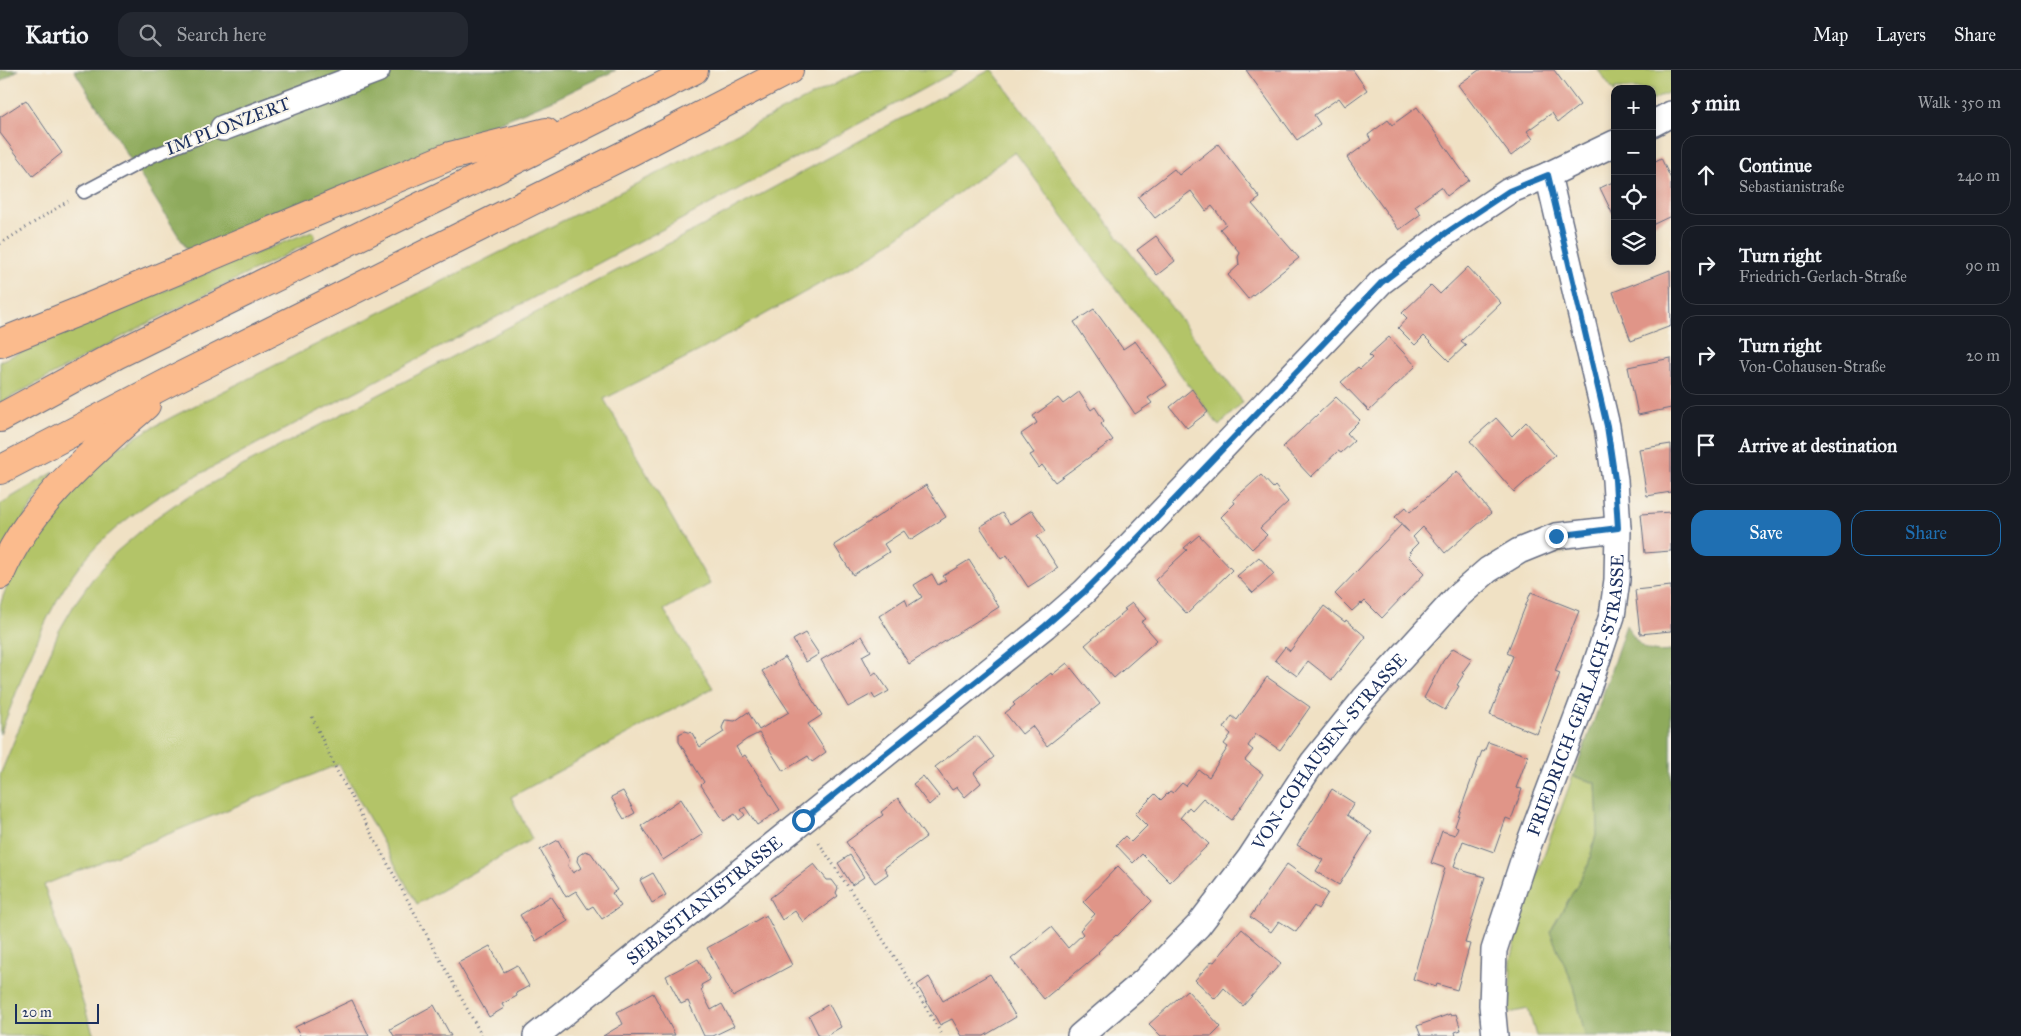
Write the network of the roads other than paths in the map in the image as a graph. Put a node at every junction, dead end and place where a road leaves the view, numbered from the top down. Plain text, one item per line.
1 (377, 70) edge
2 (694, 70) edge
3 (789, 70) edge
4 (1671, 114) edge
5 (589, 122) junction
6 (1656, 122) edge
7 (222, 128) joint
8 (1611, 145) edge
9 (1548, 175) junction
10 (84, 192) road end
11 (0, 343) edge
12 (173, 380) junction
13 (0, 418) edge
14 (0, 470) edge
15 (1618, 528) junction
16 (0, 575) edge
17 (536, 1036) edge
18 (1080, 1036) edge
19 (1495, 1036) edge

1 - 7 street, IM PLONZERT
2 - 5 highway
3 - 12 highway
4 - 6 street
5 - 11 highway
5 - 13 highway
7 - 10 lane, IM PLONZERT
8 - 9 street, SEBASTIANISTRASSE
9 - 15 street, FRIEDRICH-GERLACH-STRASSE
9 - 17 street, SEBASTIANISTRASSE
12 - 14 highway
12 - 16 highway
15 - 18 street, VON-COHAUSEN-STRASSE
15 - 19 street, FRIEDRICH-GERLACH-STRASSE

